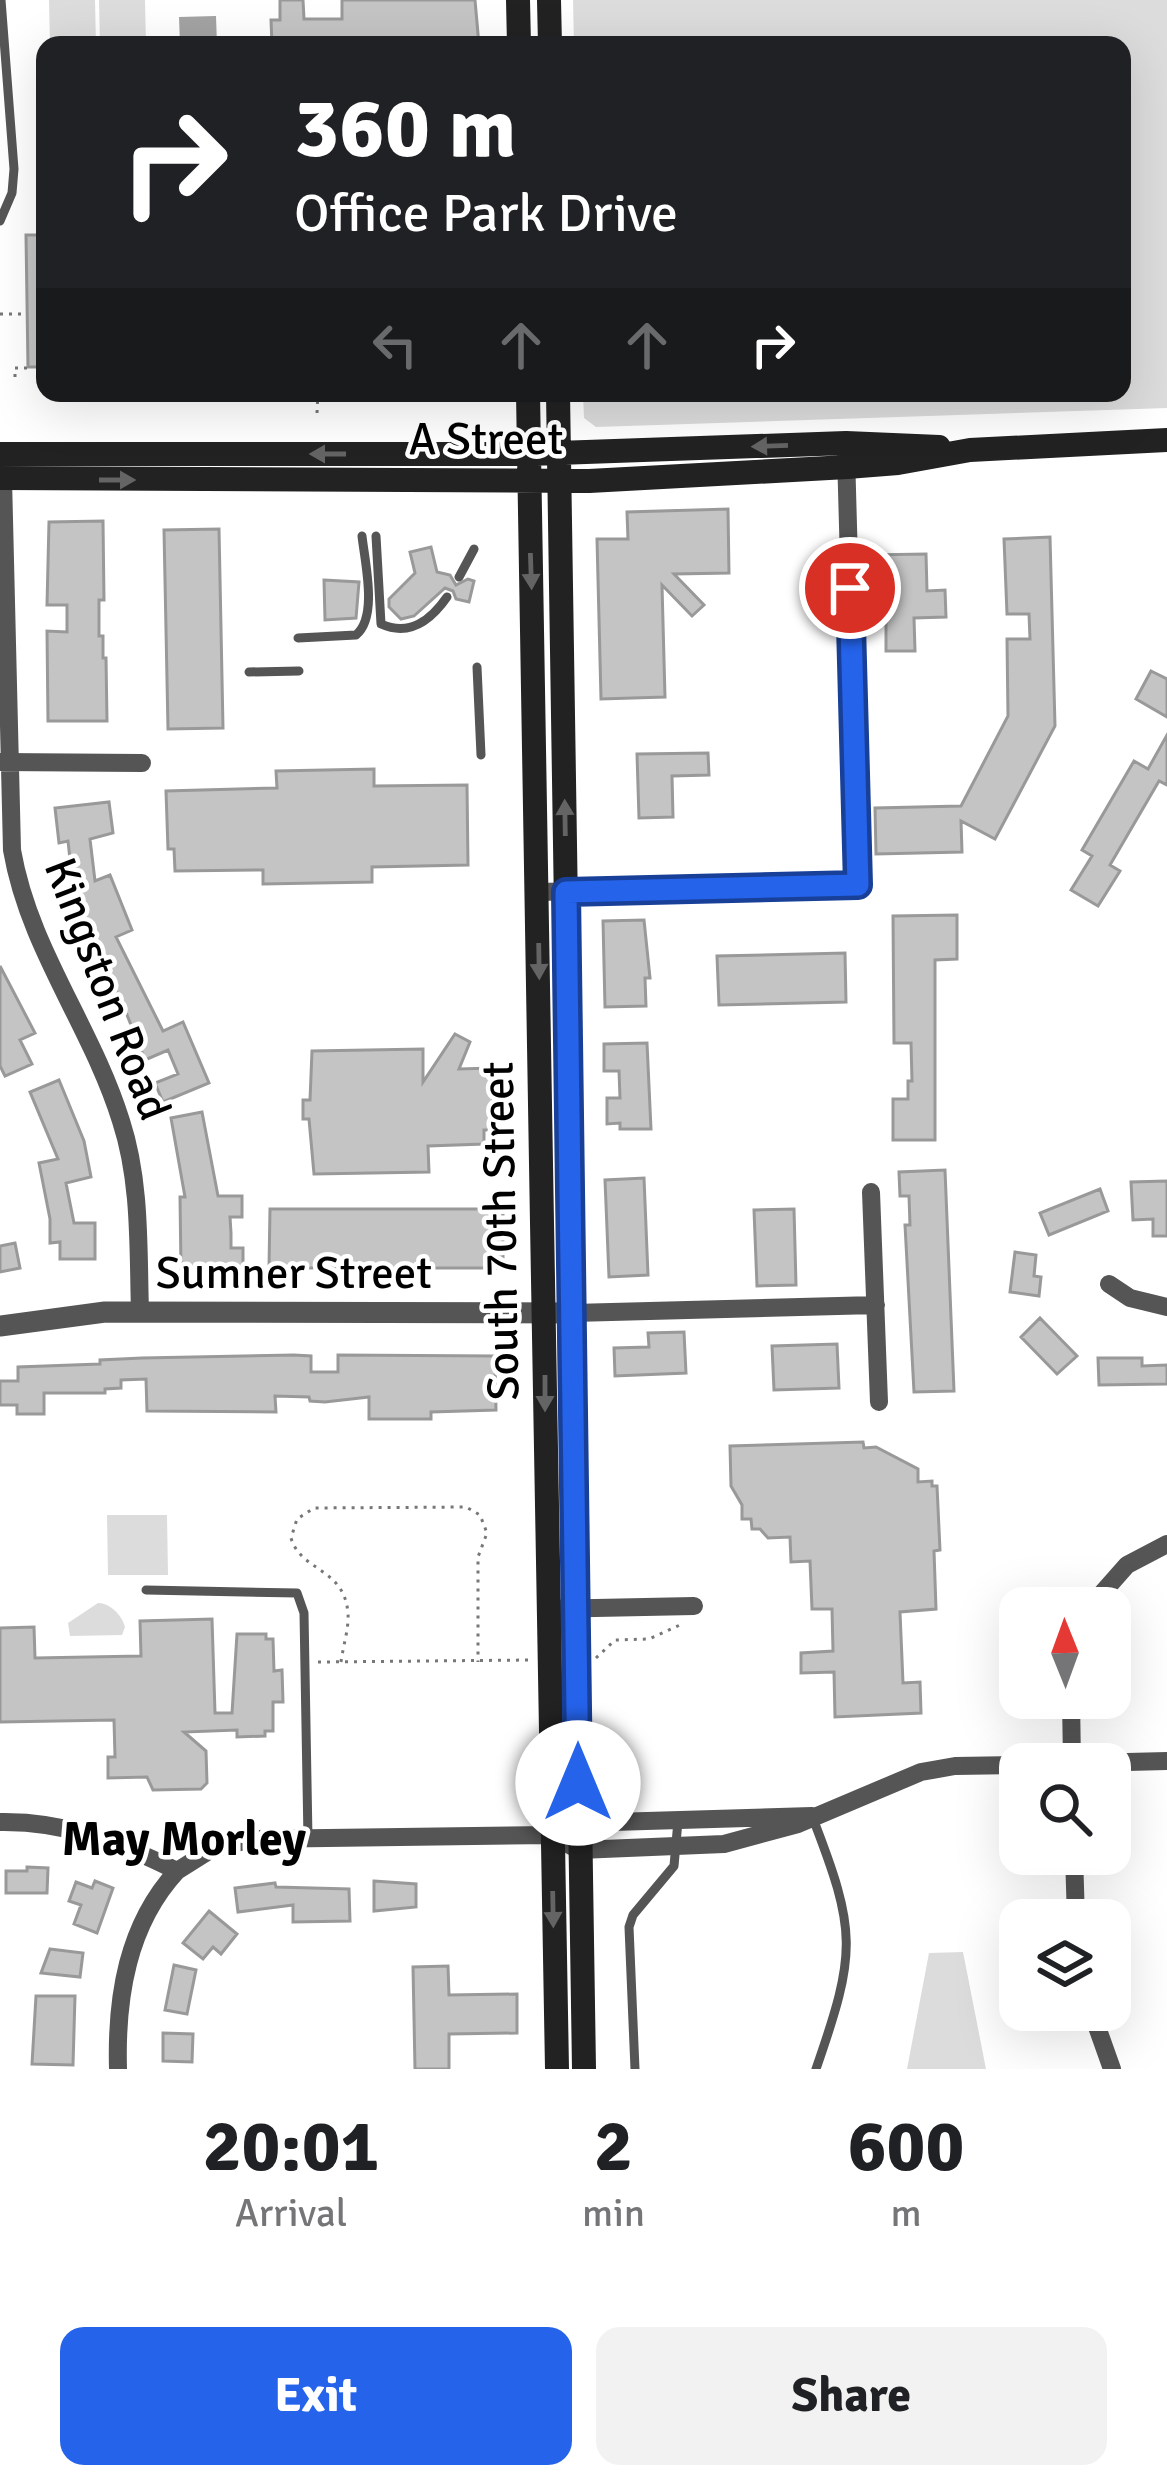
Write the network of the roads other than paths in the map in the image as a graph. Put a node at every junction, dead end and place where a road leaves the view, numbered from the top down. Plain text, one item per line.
1 (2, 0) edge
2 (518, 0) edge
3 (549, 0) edge
4 (519, 36) edge
5 (550, 36) edge
6 (0, 220) edge
7 (528, 402) edge
8 (558, 402) edge
9 (1167, 440) edge
10 (560, 453) junction
11 (529, 454) junction
12 (847, 455) junction
13 (1, 470) edge
14 (560, 481) junction
15 (529, 482) junction
16 (362, 536) dead end
17 (376, 536) dead end
18 (474, 550) dead end
19 (459, 577) dead end
20 (447, 597) dead end
21 (298, 638) dead end
22 (477, 667) dead end
23 (299, 670) dead end
24 (249, 672) dead end
25 (481, 755) dead end
26 (5, 762) edge
27 (142, 763) dead end
28 (538, 892) junction
29 (566, 892) junction
30 (871, 1192) dead end
31 (1109, 1284) dead end
32 (876, 1305) junction
33 (1167, 1306) edge
34 (140, 1312) junction
35 (544, 1313) junction
36 (573, 1313) junction
37 (0, 1326) edge
38 (879, 1402) dead end
39 (1167, 1544) edge
40 (1108, 1587) edge
41 (146, 1590) dead end
42 (546, 1609) junction
43 (578, 1609) junction
44 (694, 1613) road end
45 (1167, 1762) edge
46 (1131, 1763) edge
47 (999, 1766) edge
48 (812, 1816) junction
49 (678, 1821) junction
50 (0, 1822) edge
51 (579, 1823) junction
52 (551, 1835) junction
53 (308, 1838) junction
54 (678, 1848) junction
55 (579, 1850) junction
56 (178, 1871) junction
57 (1098, 2031) edge
58 (118, 2069) edge
59 (556, 2069) edge
60 (584, 2069) edge
61 (635, 2069) edge
62 (816, 2069) edge
63 (1112, 2069) edge

1 - 6 lane
2 - 4 main road
3 - 5 main road
7 - 11 main road, South 70th Street
8 - 10 main road, South 70th Street
9 - 12 main road, A Street
10 - 11 main road, A Street
12 -> 10 main road, A Street
10 - 14 main road, South 70th Street
11 -> 13 main road, A Street
11 - 15 main road, South 70th Street
12 - 14 main road, A Street
12 - 29 street
13 -> 15 main road, A Street
13 - 26 street, Kingston Road
14 - 15 main road, A Street
29 -> 14 main road, South 70th Street
15 -> 28 main road, South 70th Street
16 - 21 lane
17 - 20 lane
18 - 19 lane
22 - 25 lane
23 - 24 lane
26 - 27 street
26 - 34 street, Kingston Road
28 - 29 street
28 -> 35 main road, South 70th Street
29 - 36 main road, South 70th Street
30 - 32 street
31 - 33 street
32 - 36 street, Sumner Street
32 - 38 street
34 - 35 street, Sumner Street
34 - 37 street, Sumner Street
35 - 36 street, Sumner Street
35 -> 42 main road, South 70th Street
36 - 43 main road, South 70th Street
39 - 40 street
41 - 53 lane
42 - 43 street
42 - 52 main road, South 70th Street
43 - 44 street
43 - 51 main road, South 70th Street
45 - 46 street
47 - 48 street
48 - 49 street
48 - 54 street
48 - 62 lane
49 - 51 street
49 - 54 lane
50 - 56 street
51 - 52 street
51 - 55 main road, South 70th Street
52 - 53 street
52 - 55 street
52 -> 59 main road, South 70th Street
53 - 56 street
54 - 55 street
54 - 61 lane
55 - 60 main road, South 70th Street
56 - 58 street
57 - 63 street

